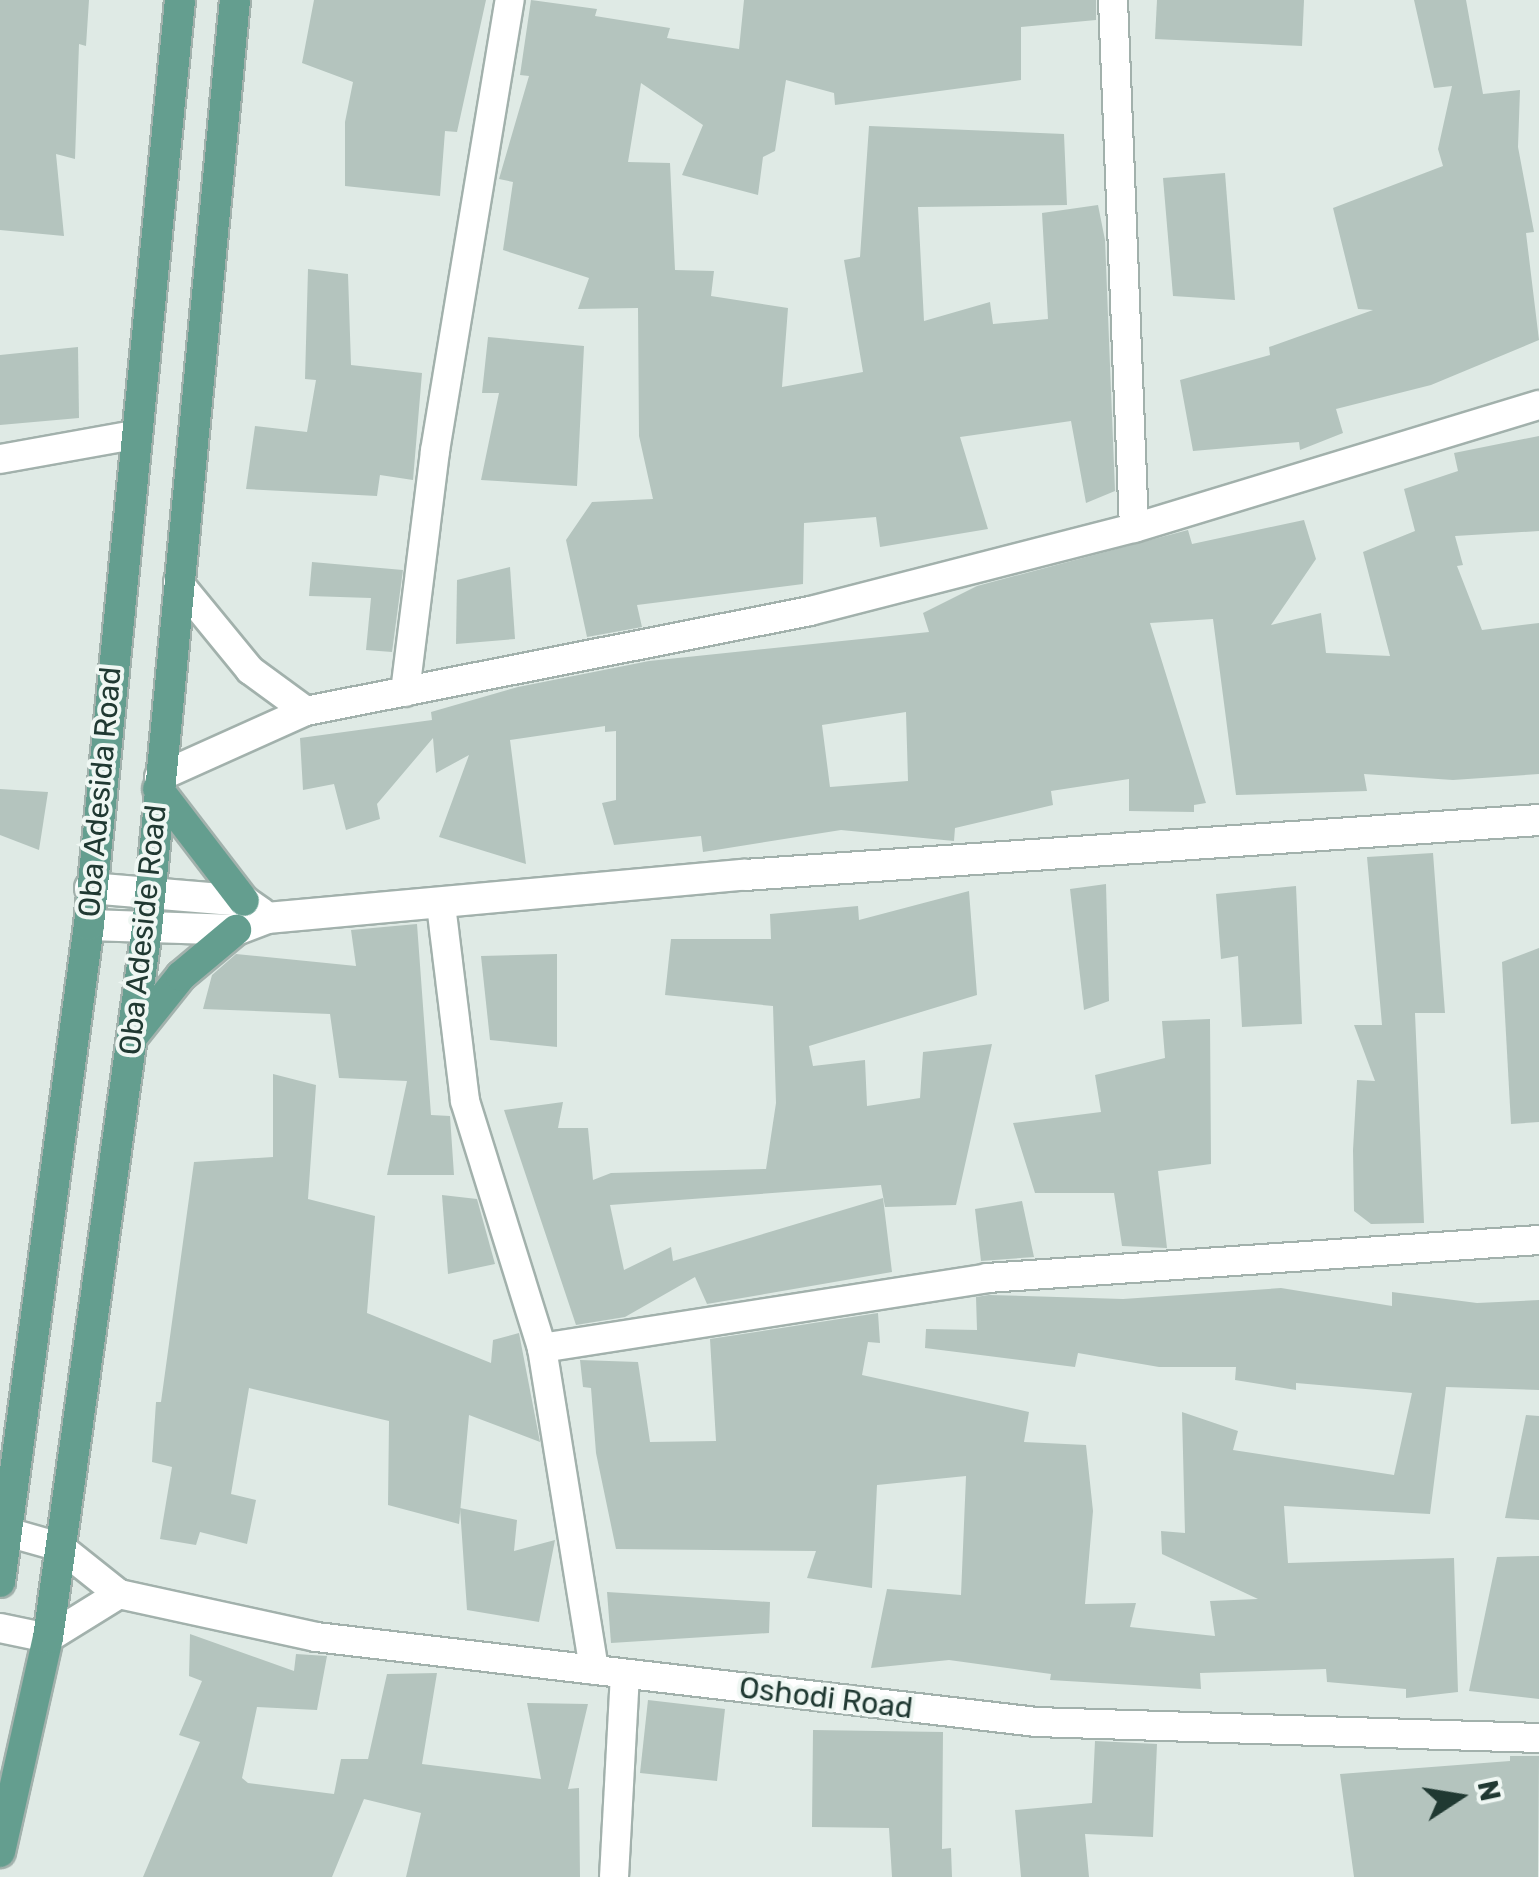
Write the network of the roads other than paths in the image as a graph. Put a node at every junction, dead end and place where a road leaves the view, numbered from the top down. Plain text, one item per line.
1 (180, 0) edge
2 (234, 0) edge
3 (510, 0) edge
4 (1113, 0) edge
5 (1539, 405) edge
6 (134, 434) junction
7 (0, 459) edge
8 (1134, 528) junction
9 (178, 582) junction
10 (404, 692) junction
11 (306, 711) junction
12 (159, 783) junction
13 (1539, 820) edge
14 (90, 888) junction
15 (150, 896) junction
16 (440, 905) junction
17 (249, 916) junction
18 (89, 925) junction
19 (147, 930) junction
20 (132, 1036) junction
21 (1539, 1240) edge
22 (542, 1348) junction
23 (4, 1528) edge
24 (60, 1547) junction
25 (0, 1582) edge
26 (119, 1594) junction
27 (0, 1628) edge
28 (48, 1638) junction
29 (594, 1670) junction
30 (624, 1675) junction
31 (1539, 1738) edge
32 (0, 1852) edge
33 (614, 1877) edge

1 - 6 main road, Oba Adesida Road
2 - 9 main road, Oba Adeside Road
3 - 10 street
4 - 8 street
5 - 8 street
6 - 7 street
6 - 14 main road, Oba Adesida Road
8 - 10 street
9 - 11 street
9 - 12 main road, Oba Adeside Road
10 - 11 street
11 - 12 street
12 - 15 main road, Oba Adeside Road
12 - 17 main road
13 - 16 street
14 - 15 street
14 - 18 main road, Oba Adesida Road
15 - 17 street
15 - 19 main road, Oba Adeside Road
16 - 17 street
16 - 22 street
17 - 19 street
17 - 20 main road
18 - 19 street
18 - 23 main road, Oba Adesida Road
19 - 20 main road, Oba Adeside Road
20 - 24 main road, Oba Adeside Road
21 - 22 street
22 - 29 street
23 - 24 street
23 - 25 main road, Oba Adesida Road
24 - 26 street
24 - 28 main road, Oba Adeside Road
26 - 28 street
26 - 29 street, Oshodi Road
27 - 28 street
28 - 32 main road, Oba Adeside Road
29 - 30 street, Oshodi Road
30 - 31 street, Oshodi Road
30 - 33 street

